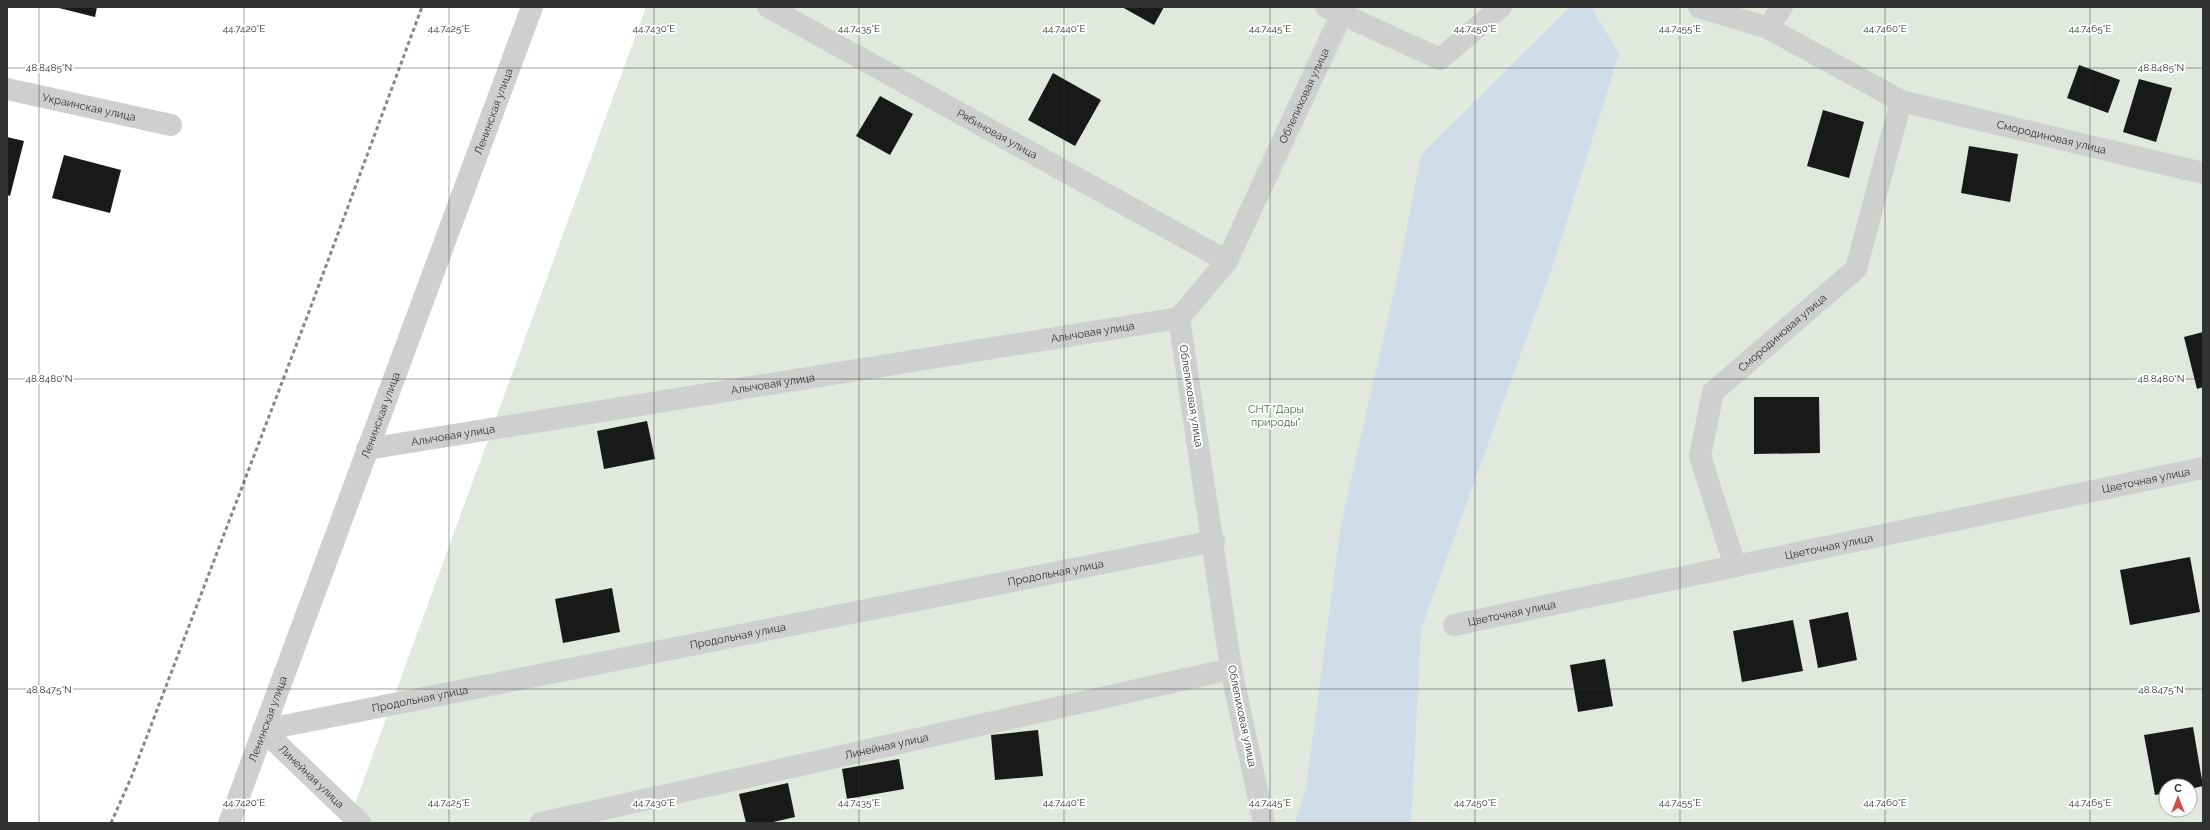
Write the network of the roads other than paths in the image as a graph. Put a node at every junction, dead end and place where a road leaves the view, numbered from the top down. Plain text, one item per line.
1 (532, 7) edge
2 (768, 7) edge
3 (1501, 7) edge
4 (1699, 7) edge
5 (1782, 7) edge
6 (1337, 10) edge
7 (1768, 28) junction
8 (7, 89) edge
9 (1900, 101) junction
10 (171, 125) dead end
11 (2203, 173) edge
12 (1227, 260) junction
13 (1179, 318) junction
14 (367, 450) junction
15 (2203, 468) edge
16 (1214, 542) junction
17 (1735, 566) junction
18 (1454, 625) dead end
19 (1231, 669) junction
20 (262, 730) junction
21 (230, 823) edge
22 (360, 823) edge
23 (541, 823) edge
24 (1264, 823) edge

1 - 14 street, Ленинская улица
2 - 12 street, Рябиновая улица
3 - 6 street
4 - 7 street, Смородиновая улица
5 - 7 street
6 - 12 street, Облепиховая улица
7 - 9 street, Смородиновая улица
8 - 10 street, Украинская улица
9 - 11 street, Смородиновая улица
9 - 17 street, Смородиновая улица
12 - 13 street, Облепиховая улица
13 - 14 street, Алычовая улица
13 - 16 street, Облепиховая улица
14 - 20 street, Ленинская улица
15 - 17 street, Цветочная улица
16 - 19 street, Облепиховая улица
16 - 20 street, Продольная улица
17 - 18 street, Цветочная улица
19 - 23 street, Линейная улица
19 - 24 street, Облепиховая улица
20 - 21 street, Ленинская улица
20 - 22 street, Линейная улица

